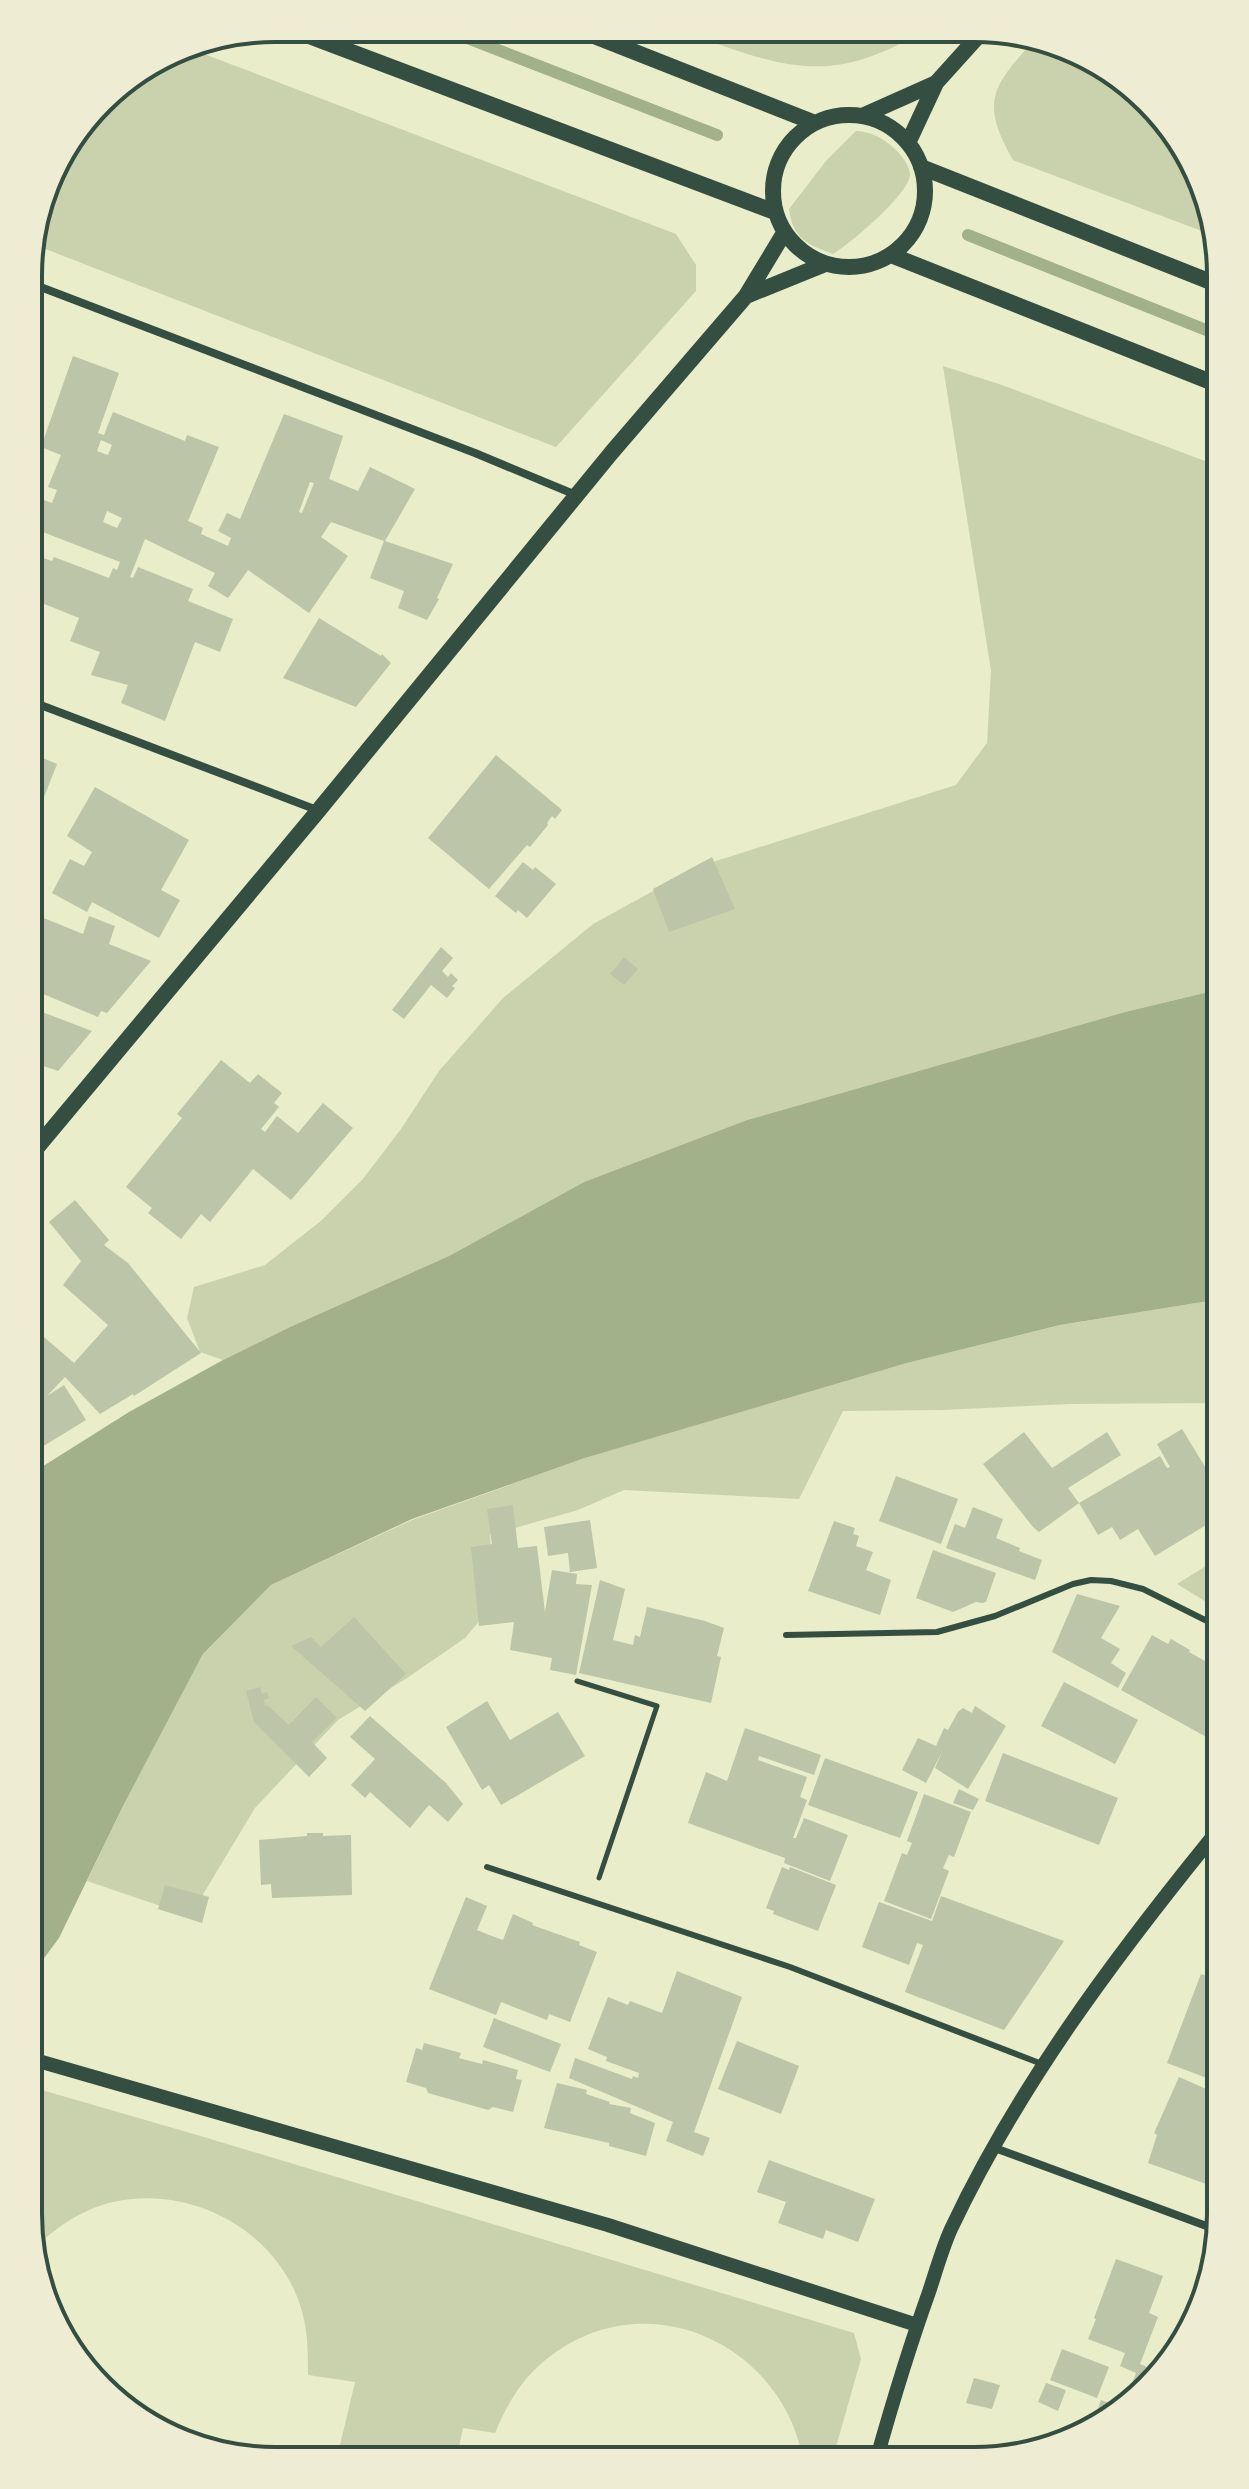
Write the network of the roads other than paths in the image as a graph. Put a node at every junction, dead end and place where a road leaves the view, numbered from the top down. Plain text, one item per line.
1 (325, 42) edge
2 (609, 42) edge
3 (973, 42) edge
4 (936, 83) junction
5 (862, 116) junction
6 (815, 123) junction
7 (908, 143) junction
8 (921, 167) junction
9 (775, 212) junction
10 (784, 233) junction
11 (891, 255) junction
12 (825, 264) junction
13 (1207, 280) edge
14 (42, 288) edge
15 (746, 296) junction
16 (1207, 380) edge
17 (576, 495) junction
18 (42, 706) edge
19 (318, 811) junction
20 (42, 1133) edge
21 (47, 1135) junction
22 (42, 1141) edge
23 (1207, 1621) edge
24 (786, 1635) dead end
25 (1207, 1850) edge
26 (487, 1867) dead end
27 (42, 2062) edge
28 (1042, 2064) junction
29 (992, 2147) junction
30 (1207, 2226) edge
31 (917, 2325) junction
32 (880, 2447) edge

1 - 9 main road
2 - 6 main road
3 - 4 main road
4 - 5 main road
4 - 7 main road
5 - 6 main road
5 - 7 main road
6 - 9 main road
7 - 8 main road
8 - 11 main road
8 - 13 main road
9 - 10 main road
10 - 12 main road
10 - 15 main road
11 - 12 main road
11 - 16 main road
12 - 15 main road
14 - 17 street
15 - 17 main road
17 - 19 main road
18 - 19 street
19 - 21 main road
20 - 21 street
21 - 22 main road
23 - 24 lane
25 - 28 street
26 - 28 lane
27 - 31 street
28 - 29 street
29 - 30 street
29 - 31 street
31 - 32 street

